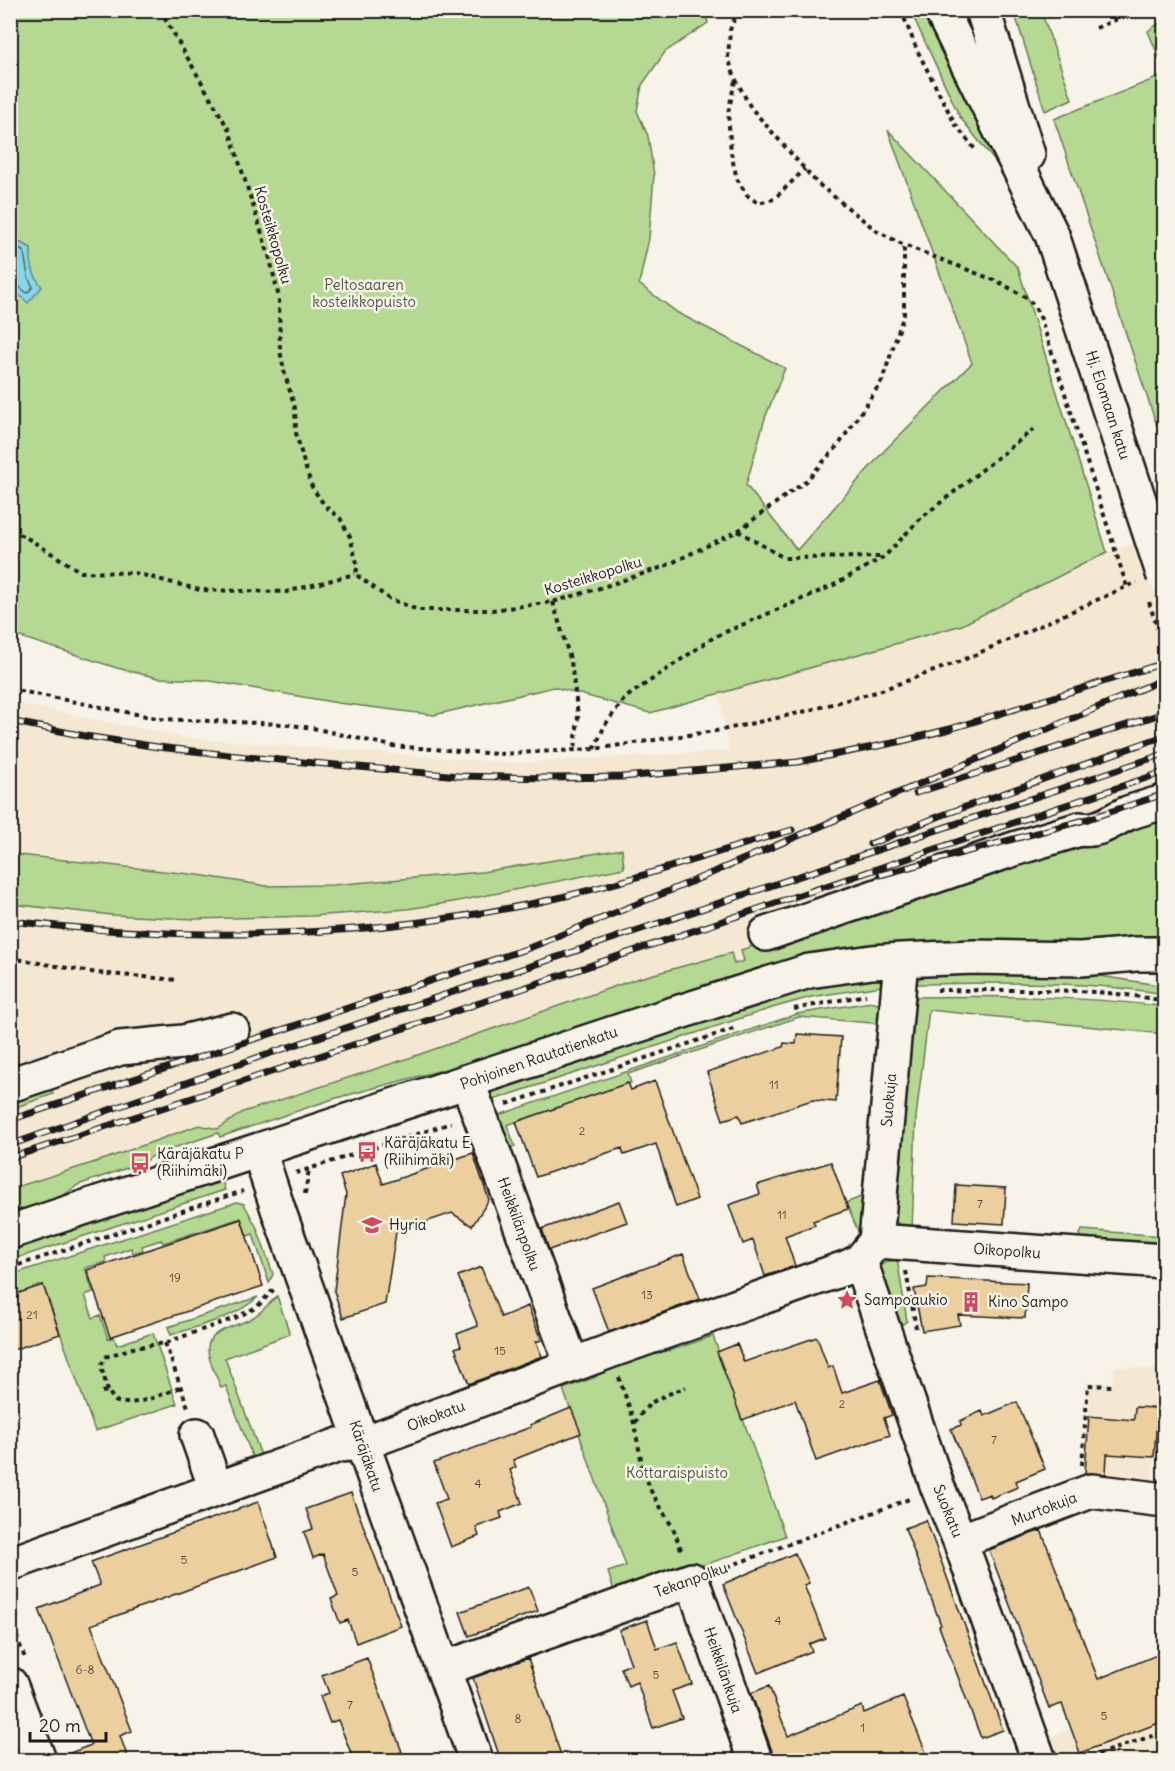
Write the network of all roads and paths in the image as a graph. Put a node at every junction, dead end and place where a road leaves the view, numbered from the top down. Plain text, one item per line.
1 (160, 10) edge
2 (738, 10) edge
3 (901, 10) edge
4 (941, 10) edge
5 (983, 10) edge
6 (1139, 10) edge
7 (1129, 12) edge
8 (1096, 28) dead end
9 (735, 80) junction
10 (982, 159) dead end
11 (805, 169) junction
12 (1052, 235) junction
13 (904, 245) junction
14 (1034, 429) dead end
15 (738, 531) junction
16 (10, 532) edge
17 (884, 557) junction
18 (356, 574) junction
19 (1155, 577) edge
20 (1127, 587) junction
21 (553, 602) junction
22 (10, 688) edge
23 (594, 750) junction
24 (574, 751) junction
25 (1164, 802) edge
26 (766, 934) dead end
27 (1164, 954) edge
28 (10, 958) edge
29 (1081, 959) junction
30 (901, 960) junction
31 (1164, 978) edge
32 (179, 980) dead end
33 (898, 992) junction
34 (1164, 1001) edge
35 (786, 1012) dead end
36 (744, 1025) dead end
37 (232, 1030) dead end
38 (468, 1083) junction
39 (10, 1085) edge
40 (479, 1114) junction
41 (259, 1151) junction
42 (270, 1182) junction
43 (10, 1232) edge
44 (879, 1248) junction
45 (1164, 1261) edge
46 (10, 1268) edge
47 (277, 1285) dead end
48 (165, 1343) junction
49 (891, 1350) junction
50 (610, 1351) junction
51 (572, 1365) junction
52 (1113, 1386) dead end
53 (181, 1387) junction
54 (686, 1387) dead end
55 (108, 1391) junction
56 (102, 1392) dead end
57 (634, 1424) junction
58 (197, 1435) joint
59 (362, 1443) junction
60 (938, 1488) junction
61 (216, 1489) junction
62 (1080, 1495) junction
63 (1164, 1500) edge
64 (960, 1541) junction
65 (10, 1564) edge
66 (692, 1580) junction
67 (443, 1668) junction
68 (10, 1684) edge
69 (1164, 1734) edge
70 (39, 1761) edge
71 (476, 1761) edge
72 (755, 1761) edge
73 (1039, 1761) edge
74 (1081, 1761) edge

1 - 18 path, Kosteikkopolku
2 - 9 path
3 - 10 path
4 - 12 street, Hj. Elomaan katu
5 - 12 street, Hj. Elomaan katu
6 - 7 path
7 - 8 path
9 - 11 path
9 - 11 path
11 - 13 path
12 - 19 street, Hj. Elomaan katu, bridge
13 - 15 path, Kosteikkopolku
13 - 20 path
14 - 17 path
15 - 17 path
15 - 21 path, Kosteikkopolku
16 - 18 path
17 - 23 path
18 - 21 path, Kosteikkopolku
19 - 20 path
20 - 23 path
21 - 24 path
22 - 24 path
23 - 24 path
25 - 26 street
27 - 29 street, Pohjoinen Rautatienkatu
28 - 32 path
29 - 30 street, Pohjoinen Rautatienkatu
29 - 31 street, Pohjoinen Rautatienkatu
30 - 33 street, Suokuja
30 - 38 street, Pohjoinen Rautatienkatu
33 - 34 path
33 - 35 path
33 - 44 street, Suokuja
36 - 40 path
37 - 39 street
38 - 40 street, Heikkilänpolku
38 - 41 street, Pohjoinen Rautatienkatu
40 - 42 path
40 - 51 street, Heikkilänpolku
41 - 42 street, Käräjäkatu
41 - 43 street, Pohjoinen Rautatienkatu
42 - 46 path
42 - 59 street, Käräjäkatu
44 - 45 street, Oikopolku
44 - 49 street, Suokatu
44 - 49 path
44 - 50 street, Oikokatu
47 - 48 path
48 - 53 path
48 - 55 path
49 - 60 street, Suokatu
50 - 51 street, Oikokatu
50 - 57 path
51 - 59 street, Oikokatu
52 - 62 path
53 - 55 path
53 - 58 path
54 - 57 path
55 - 56 path
57 - 66 path
58 - 61 street
59 - 61 street, Oikokatu
59 - 67 street, Käräjäkatu
60 - 64 street, Suokatu
60 - 66 path, Tekanpolku
61 - 65 street, Oikokatu
62 - 63 street, Murtokuja
62 - 64 street, Murtokuja
64 - 73 street, Suokatu
66 - 67 street, Tekanpolku
66 - 72 street, Heikkilänkuja
67 - 71 street, Käräjäkatu
68 - 70 street
69 - 74 path

